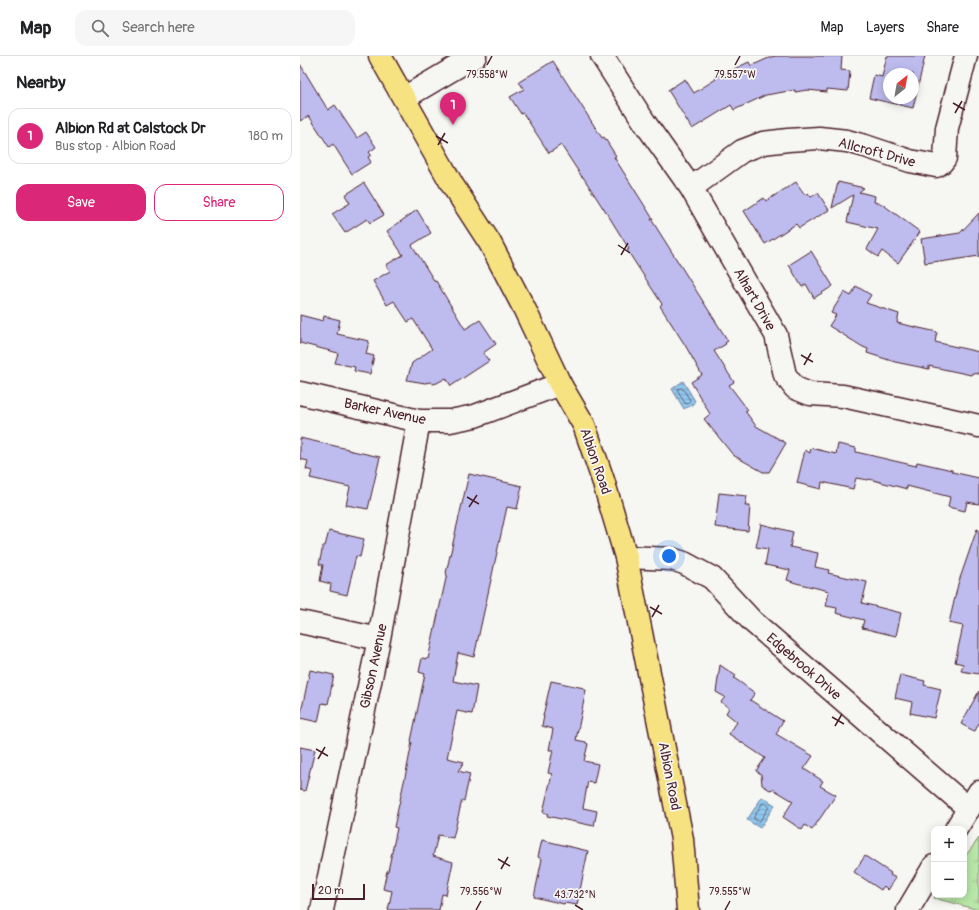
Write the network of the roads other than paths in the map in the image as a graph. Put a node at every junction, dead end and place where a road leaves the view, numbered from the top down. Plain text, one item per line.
1 (380, 56) edge
2 (475, 56) edge
3 (602, 56) edge
4 (966, 56) edge
5 (404, 98) junction
6 (691, 188) junction
7 (560, 384) junction
8 (300, 393) edge
9 (419, 421) junction
10 (979, 426) edge
11 (626, 557) junction
12 (300, 622) edge
13 (379, 639) junction
14 (974, 800) edge
15 (958, 826) edge
16 (931, 871) edge
17 (322, 910) edge
18 (688, 910) edge
19 (908, 910) edge

1 - 5 main road, Albion Road
2 - 5 street
3 - 6 street, Alhart Drive
4 - 6 street, Allcroft Drive
5 - 7 main road, Albion Road
6 - 10 street, Alhart Drive
7 - 9 street, Barker Avenue
7 - 11 main road, Albion Road
8 - 9 street, Barker Avenue
9 - 13 street, Gibson Avenue
11 - 14 street, Edgebrook Drive
11 - 18 main road, Albion Road
12 - 13 street
13 - 17 street, Gibson Avenue
14 - 15 street
16 - 19 street

